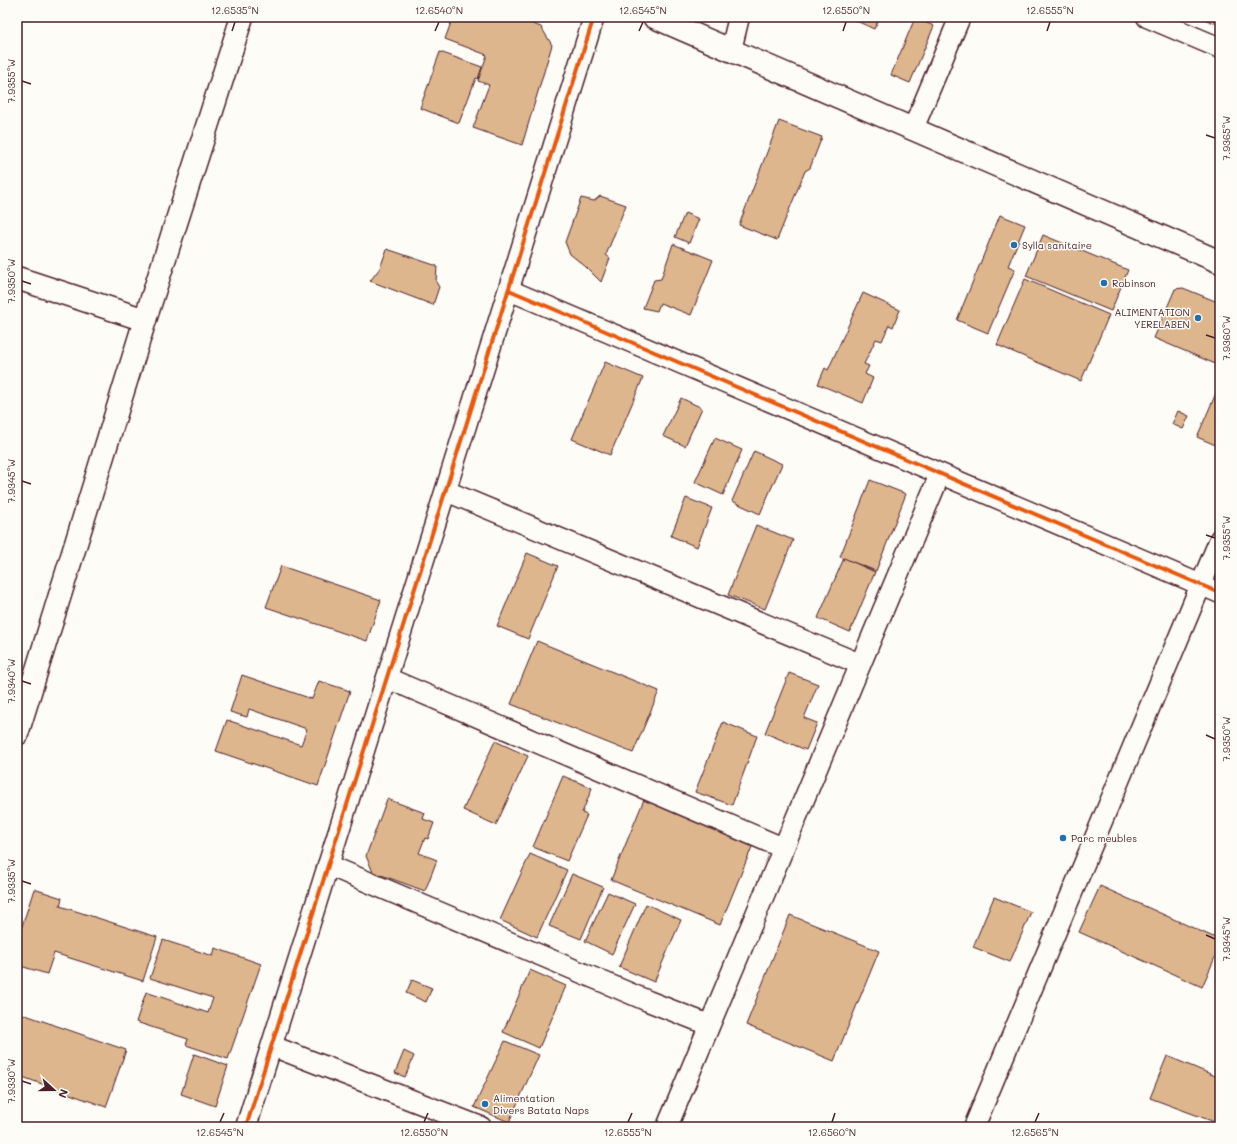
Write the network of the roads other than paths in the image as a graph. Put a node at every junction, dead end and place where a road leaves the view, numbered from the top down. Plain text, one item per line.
1 (242, 17) edge
2 (594, 17) edge
3 (654, 17) edge
4 (739, 17) edge
5 (960, 17) edge
6 (1147, 17) edge
7 (1220, 48) edge
8 (731, 50) junction
9 (913, 129) junction
10 (1220, 262) edge
11 (17, 278) edge
12 (509, 290) junction
13 (145, 320) junction
14 (940, 474) junction
15 (446, 491) junction
16 (1220, 539) edge
17 (1201, 585) junction
18 (1220, 593) edge
19 (860, 664) junction
20 (387, 678) junction
21 (17, 734) edge
22 (783, 848) junction
23 (328, 865) junction
24 (709, 1025) junction
25 (272, 1046) junction
26 (246, 1127) edge
27 (481, 1127) edge
28 (667, 1127) edge
29 (974, 1127) edge

1 - 13 street
2 - 12 street
3 - 8 street
4 - 8 street
5 - 9 street
6 - 7 street
8 - 9 street
9 - 10 street
11 - 13 street
12 - 14 street
12 - 15 street
13 - 21 street
14 - 17 street
14 - 19 street
15 - 19 street
15 - 20 street
16 - 17 street
17 - 18 street
17 - 29 street
19 - 22 street
20 - 22 street
20 - 23 street
22 - 24 street
23 - 24 street
23 - 25 street
24 - 28 street
25 - 26 street
25 - 27 street

